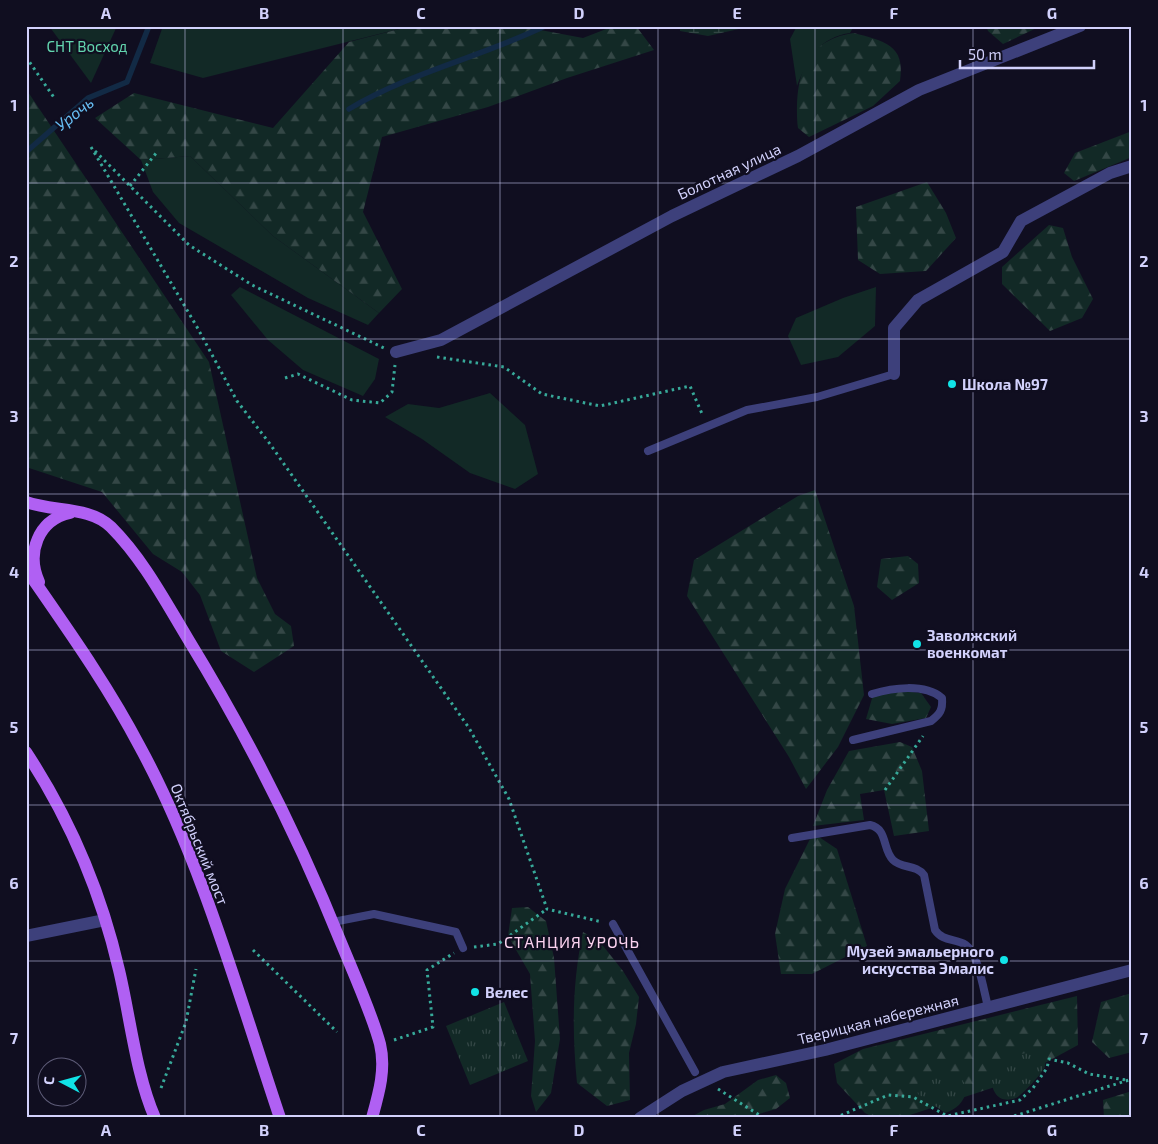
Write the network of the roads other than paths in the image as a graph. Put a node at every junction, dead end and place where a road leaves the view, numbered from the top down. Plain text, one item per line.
1 (1080, 26) edge
2 (1132, 166) edge
3 (396, 352) road end
4 (894, 374) joint
5 (648, 451) dead end
6 (26, 502) edge
7 (85, 514) junction
8 (26, 569) edge
9 (26, 582) edge
10 (49, 602) junction
11 (872, 694) dead end
12 (853, 740) dead end
13 (26, 752) edge
14 (792, 838) dead end
15 (106, 920) junction
16 (333, 922) junction
17 (613, 924) road end
18 (26, 936) edge
19 (463, 948) road end
20 (1132, 970) edge
21 (988, 1007) junction
22 (700, 1076) junction
23 (155, 1118) edge
24 (280, 1118) edge
25 (372, 1118) edge
26 (640, 1118) edge

1 - 3 street, Болотная улица
2 - 4 street
4 - 5 lane
6 - 7 main road
7 - 10 main road
7 - 16 main road
8 - 10 main road
9 - 10 main road
10 - 24 main road, Октябрьский мост
11 - 12 lane
13 - 15 main road
14 - 21 lane
15 - 18 street
15 - 23 main road
16 - 19 lane
16 - 25 main road
17 - 22 lane
20 - 21 street, Тверицкая набережная
21 - 22 street, Тверицкая набережная
22 - 26 street, Тверицкая набережная

